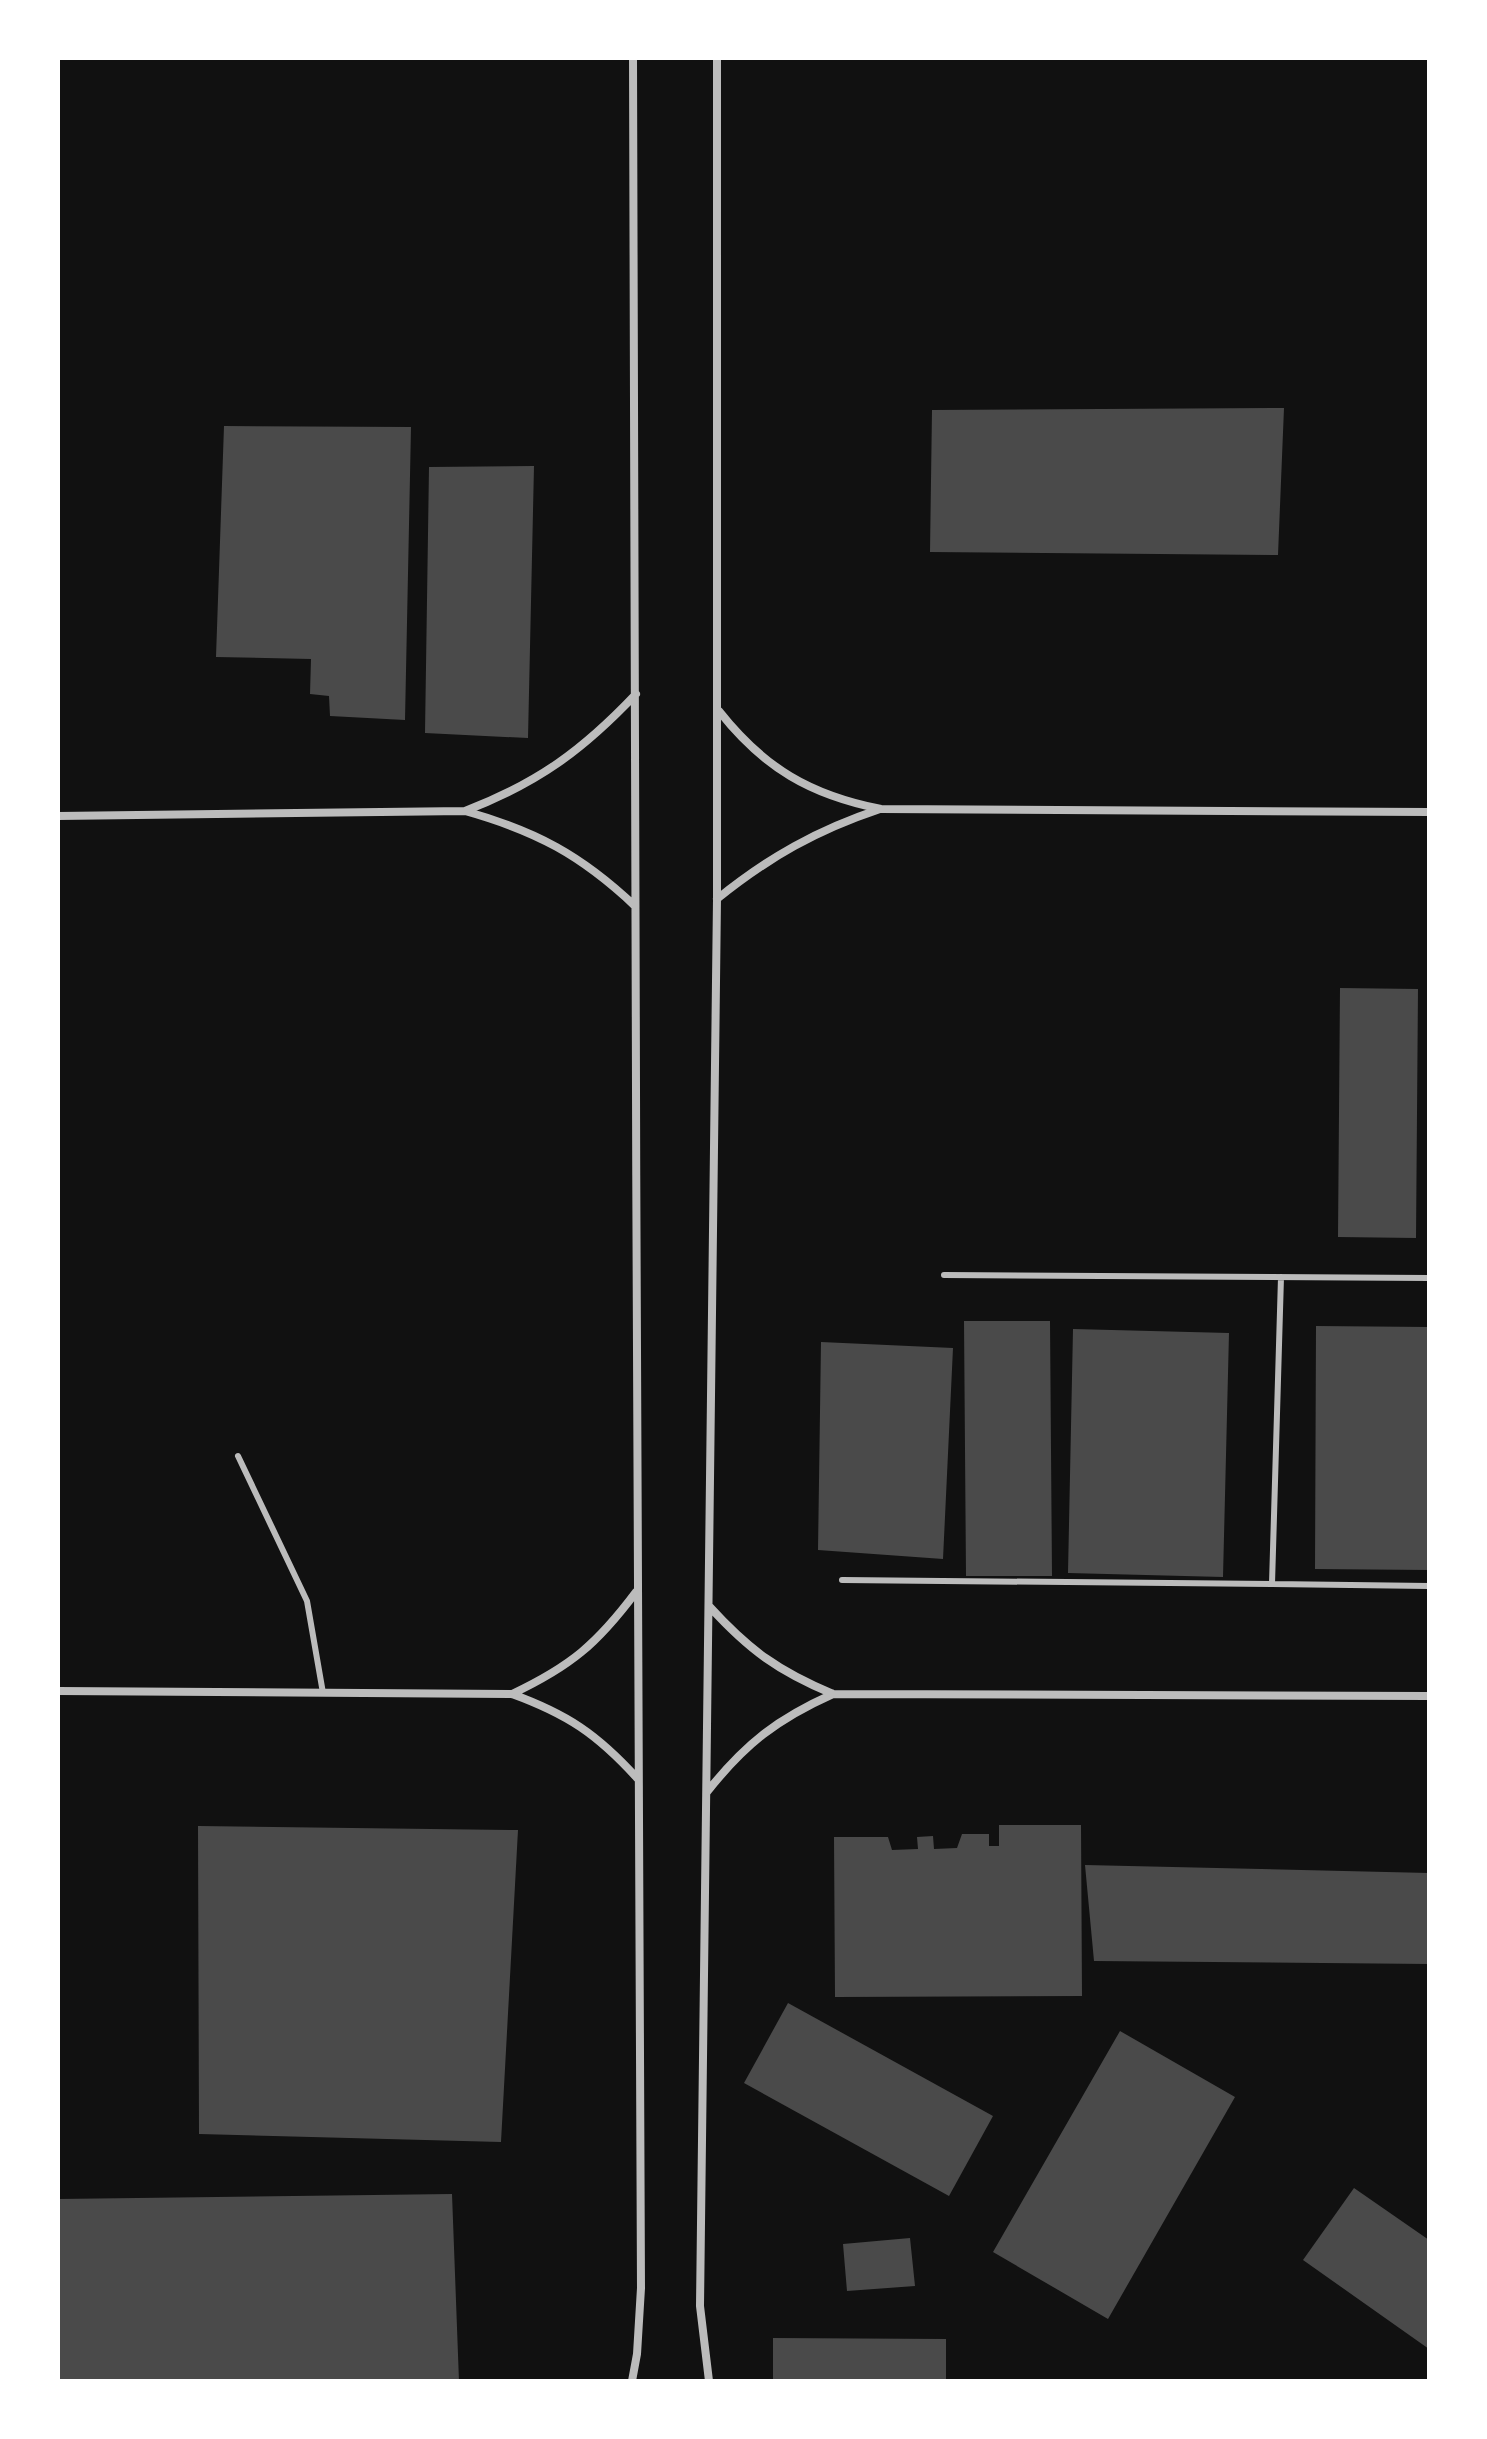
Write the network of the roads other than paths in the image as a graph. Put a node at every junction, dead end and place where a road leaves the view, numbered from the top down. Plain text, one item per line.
1 (633, 58) edge
2 (717, 58) edge
3 (636, 694) junction
4 (718, 709) junction
5 (881, 809) junction
6 (465, 811) junction
7 (1429, 812) edge
8 (58, 816) edge
9 (717, 899) junction
10 (635, 906) junction
11 (944, 1275) dead end
12 (1281, 1277) junction
13 (1429, 1278) edge
14 (238, 1456) dead end
15 (842, 1580) dead end
16 (1272, 1584) junction
17 (1429, 1586) edge
18 (636, 1592) junction
19 (709, 1606) junction
20 (58, 1691) edge
21 (323, 1693) junction
22 (512, 1694) junction
23 (833, 1694) junction
24 (1429, 1696) edge
25 (637, 1779) junction
26 (707, 1792) junction
27 (632, 2381) edge
28 (709, 2381) edge

1 - 3 street
2 - 4 street
3 - 6 street
3 - 10 street
4 - 5 street
4 - 9 street
5 - 7 street
5 - 9 street
6 - 8 street
6 - 10 street
9 - 19 street
10 - 18 street
11 - 12 lane
12 - 13 lane
12 - 16 lane
14 - 21 lane
15 - 16 lane
16 - 17 lane
18 - 22 street
18 - 25 street
19 - 23 street
19 - 26 street
20 - 21 street
21 - 22 street
22 - 25 street
23 - 24 street
23 - 26 street
25 - 27 street
26 - 28 street

